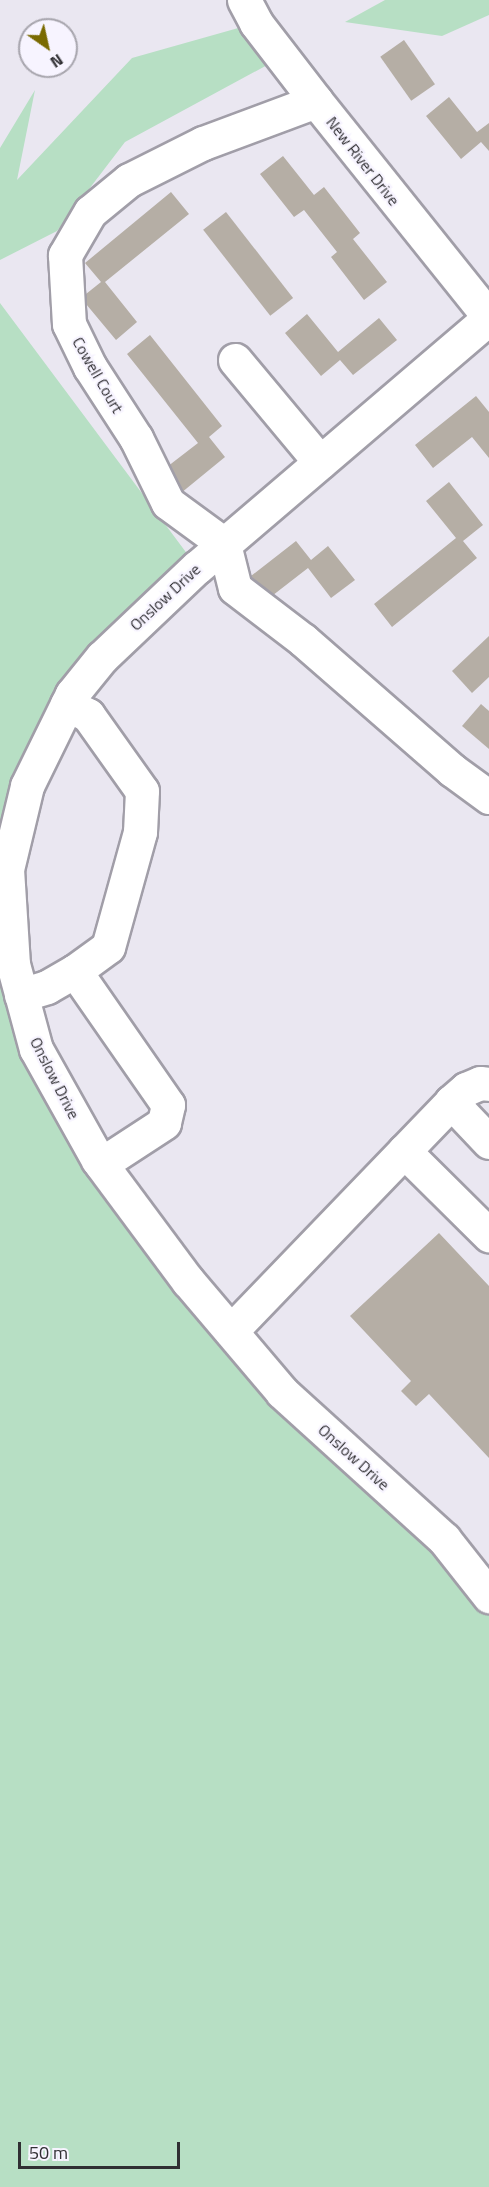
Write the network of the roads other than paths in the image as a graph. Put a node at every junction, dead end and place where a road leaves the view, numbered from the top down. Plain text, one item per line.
1 (244, 0) edge
2 (316, 101) junction
3 (489, 317) edge
4 (235, 360) dead end
5 (320, 462) junction
6 (224, 544) junction
7 (67, 704) junction
8 (489, 797) edge
9 (75, 971) junction
10 (21, 995) junction
11 (489, 1084) edge
12 (451, 1102) junction
13 (489, 1142) edge
14 (404, 1151) junction
15 (101, 1164) junction
16 (489, 1235) edge
17 (231, 1331) junction
18 (489, 1596) edge

1 - 2 street, New River Drive
2 - 3 street, New River Drive
2 - 6 street, Cowell Court
3 - 5 street, Onslow Drive
4 - 5 street
5 - 6 street, Onslow Drive
6 - 7 street, Onslow Drive
6 - 8 street
7 - 9 street
7 - 10 street, Onslow Drive
9 - 10 street
9 - 15 street
10 - 15 street, Onslow Drive
11 - 12 street
12 - 13 street
12 - 14 street
14 - 16 street
14 - 17 street
15 - 17 street, Onslow Drive
17 - 18 street, Onslow Drive

